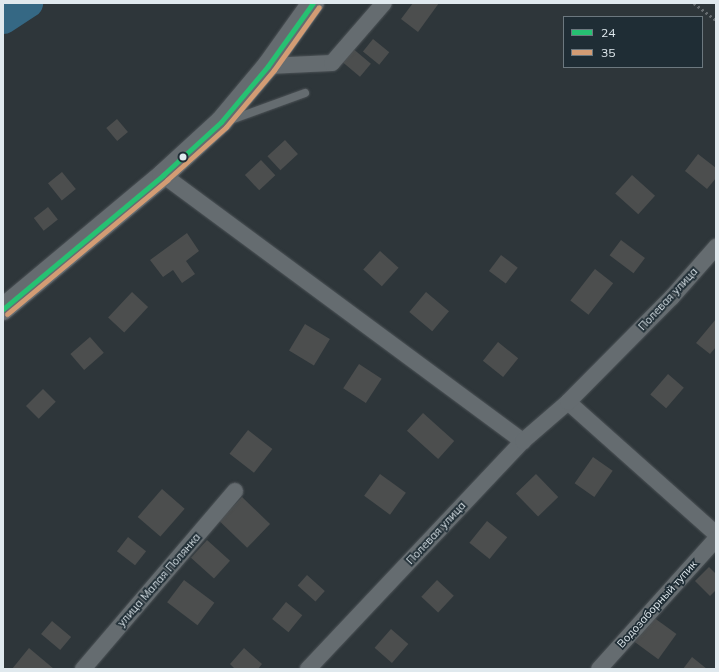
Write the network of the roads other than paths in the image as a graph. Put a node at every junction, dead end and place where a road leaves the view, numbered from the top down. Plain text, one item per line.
1 (313, 3) edge
2 (384, 3) edge
3 (268, 66) junction
4 (306, 94) dead end
5 (221, 122) junction
6 (163, 175) junction
7 (716, 247) edge
8 (3, 309) edge
9 (568, 402) junction
10 (523, 441) junction
11 (236, 491) dead end
12 (716, 534) edge
13 (716, 539) edge
14 (83, 669) edge
15 (308, 669) edge
16 (599, 669) edge

1 - 3 main road
2 - 3 street
3 - 5 main road
4 - 5 lane
5 - 6 main road
6 - 8 main road
6 - 10 street
7 - 9 street, Полевая улица
9 - 10 street, Полевая улица
9 - 12 street
10 - 15 street, Полевая улица
11 - 14 street, улица Малая Полянка
13 - 16 street, Водозаборный тупик

